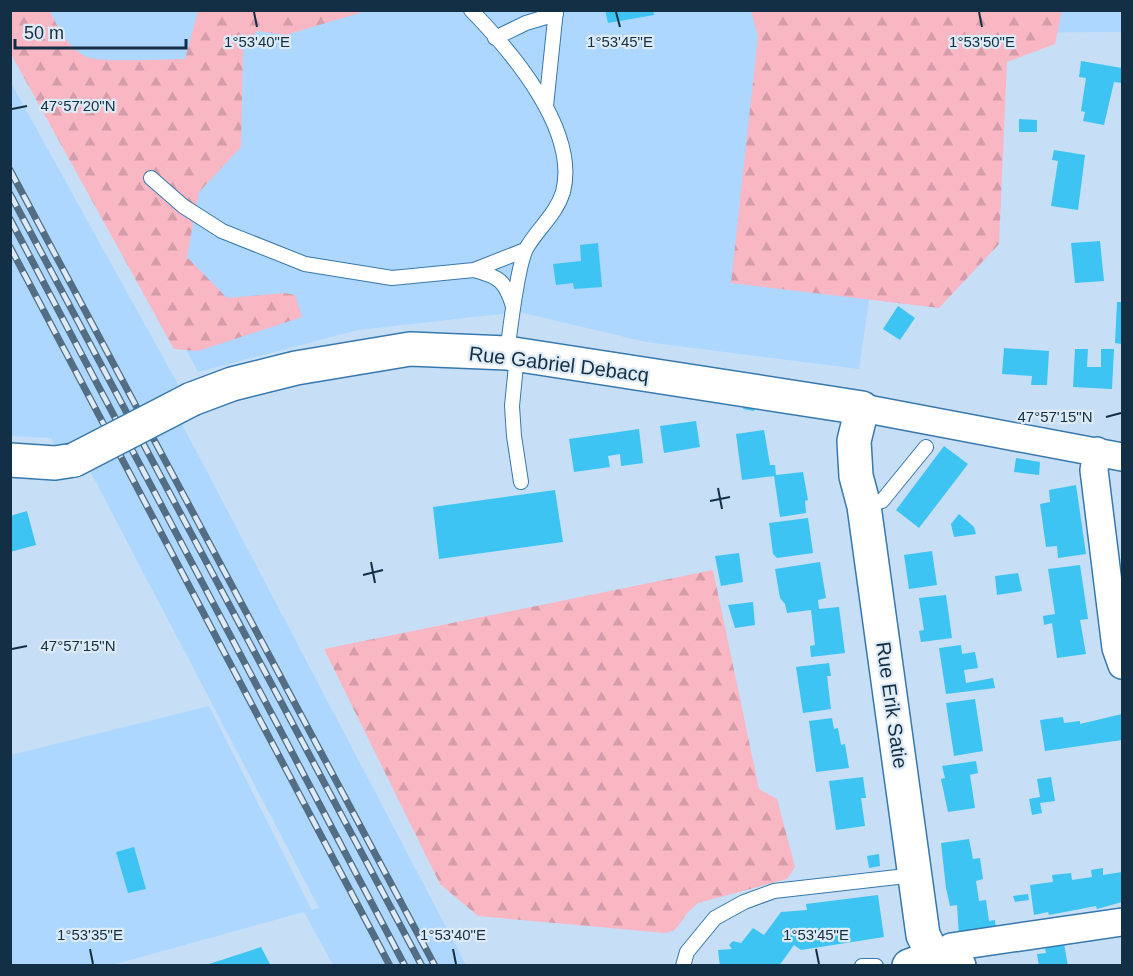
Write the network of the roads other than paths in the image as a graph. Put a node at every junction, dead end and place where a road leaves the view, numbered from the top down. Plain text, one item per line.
1 (471, 10) edge
2 (556, 12) edge
3 (495, 38) junction
4 (546, 106) junction
5 (151, 178) dead end
6 (525, 250) junction
7 (474, 270) junction
8 (514, 308) junction
9 (512, 354) junction
10 (847, 406) junction
11 (926, 447) dead end
12 (1110, 454) edge
13 (10, 460) edge
14 (521, 482) dead end
15 (860, 491) junction
16 (1122, 665) edge
17 (915, 875) junction
18 (1122, 922) edge
19 (941, 956) edge
20 (683, 966) edge
21 (862, 966) edge
22 (876, 966) edge

1 - 3 lane
2 - 3 lane
2 - 4 lane
3 - 4 lane
4 - 6 lane
5 - 7 lane
6 - 7 lane
6 - 8 lane
7 - 8 lane
8 - 9 lane
9 - 10 street, Rue Gabriel Debacq
9 - 13 street, Rue Gabriel Debacq, bridge
9 - 14 lane
10 - 12 street, Rue Gabriel Debacq
10 - 15 street, Rue Erik Satie
11 - 15 lane
12 - 16 street
15 - 17 street, Rue Erik Satie
17 - 19 street, Rue Erik Satie
17 - 20 lane
18 - 19 street
21 - 22 lane

